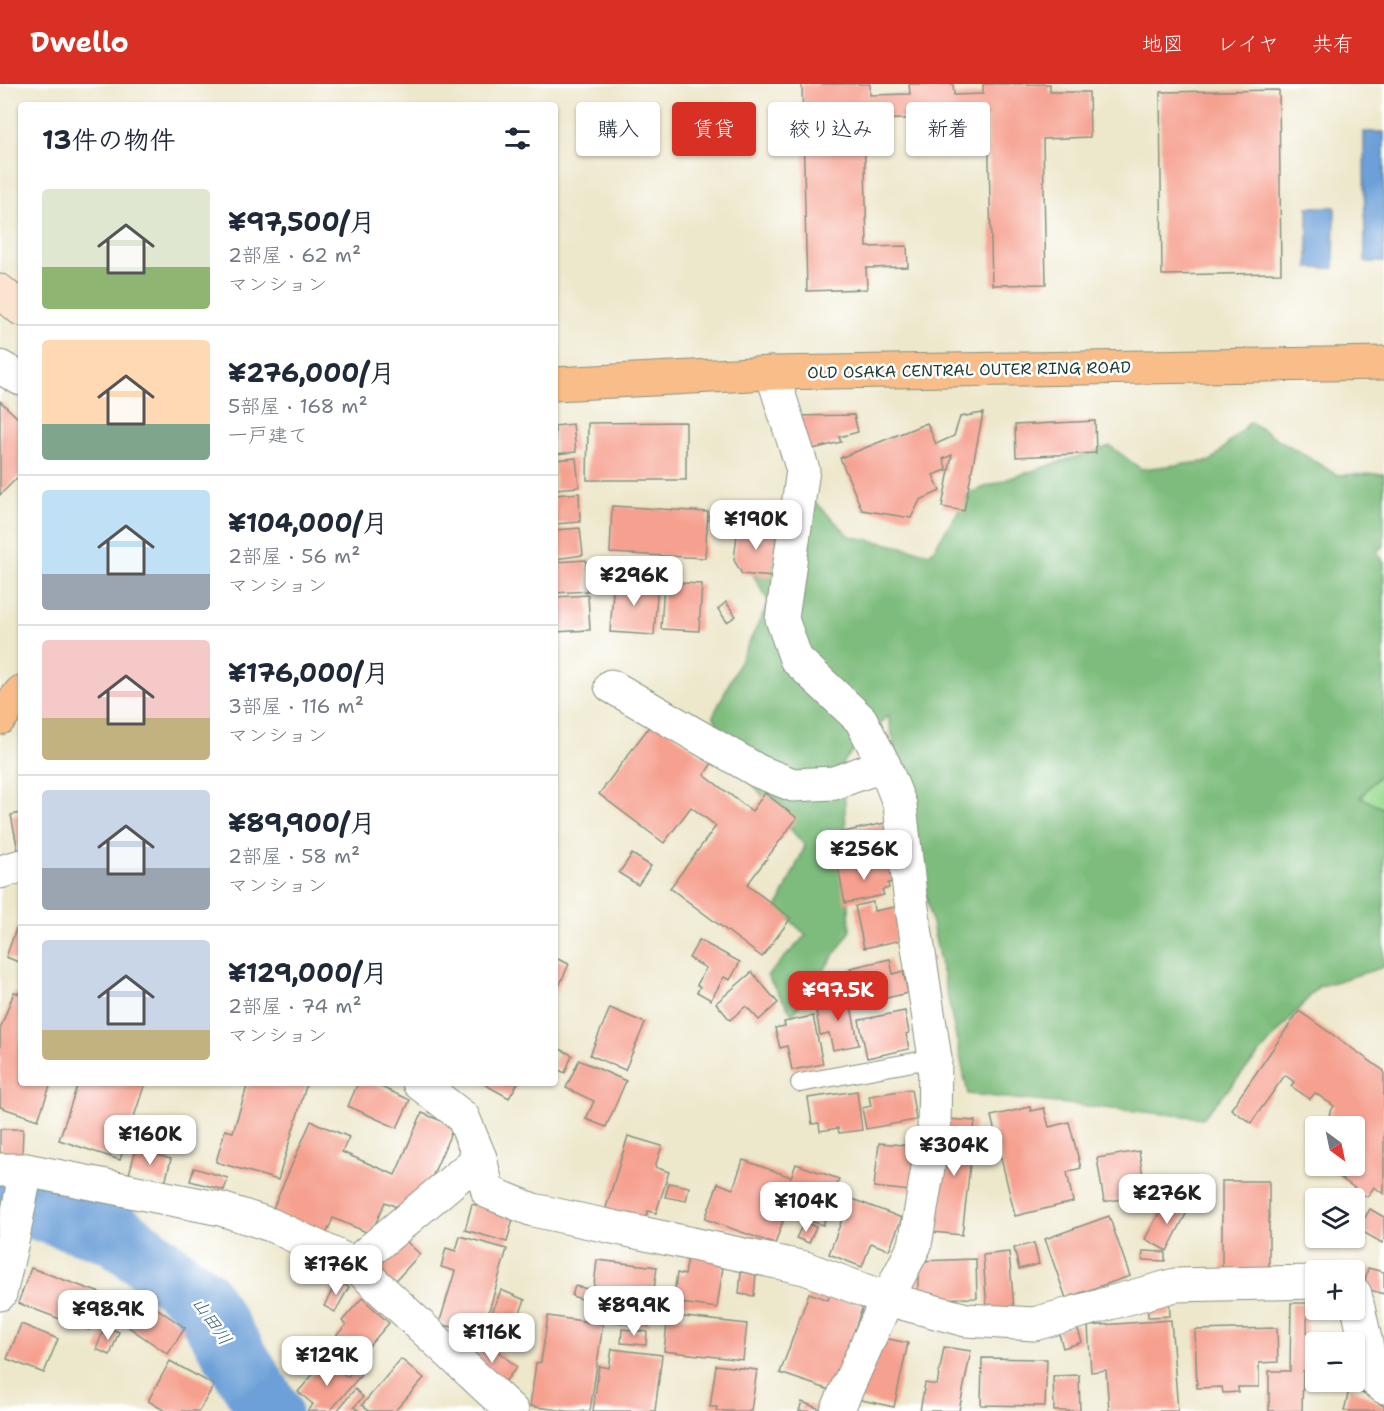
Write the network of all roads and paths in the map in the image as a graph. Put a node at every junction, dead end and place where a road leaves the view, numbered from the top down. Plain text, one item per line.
1 (0, 291) edge
2 (18, 306) edge
3 (1384, 363) edge
4 (0, 367) edge
5 (772, 373) junction
6 (18, 377) edge
7 (558, 384) edge
8 (611, 686) dead end
9 (18, 696) edge
10 (0, 718) edge
11 (884, 765) junction
12 (18, 867) edge
13 (0, 872) edge
14 (935, 1058) junction
15 (800, 1083) dead end
16 (423, 1086) edge
17 (480, 1158) junction
18 (13, 1170) edge
19 (354, 1264) junction
20 (1305, 1281) edge
21 (0, 1294) edge
22 (1365, 1296) edge
23 (887, 1299) junction
24 (1384, 1387) edge
25 (512, 1411) edge
26 (837, 1411) edge

1 - 2 street
3 - 5 main road, OLD OSAKA CENTRAL OUTER RING ROAD
4 - 6 street
5 - 7 main road, OLD OSAKA CENTRAL OUTER RING ROAD
5 - 11 street
8 - 11 street
9 - 10 main road
11 - 14 street
12 - 13 street
14 - 15 lane
14 - 23 street
16 - 17 street
17 - 19 street
17 - 23 street
18 - 19 street
18 - 21 street
19 - 25 street
20 - 23 street
22 - 24 street
23 - 26 street

